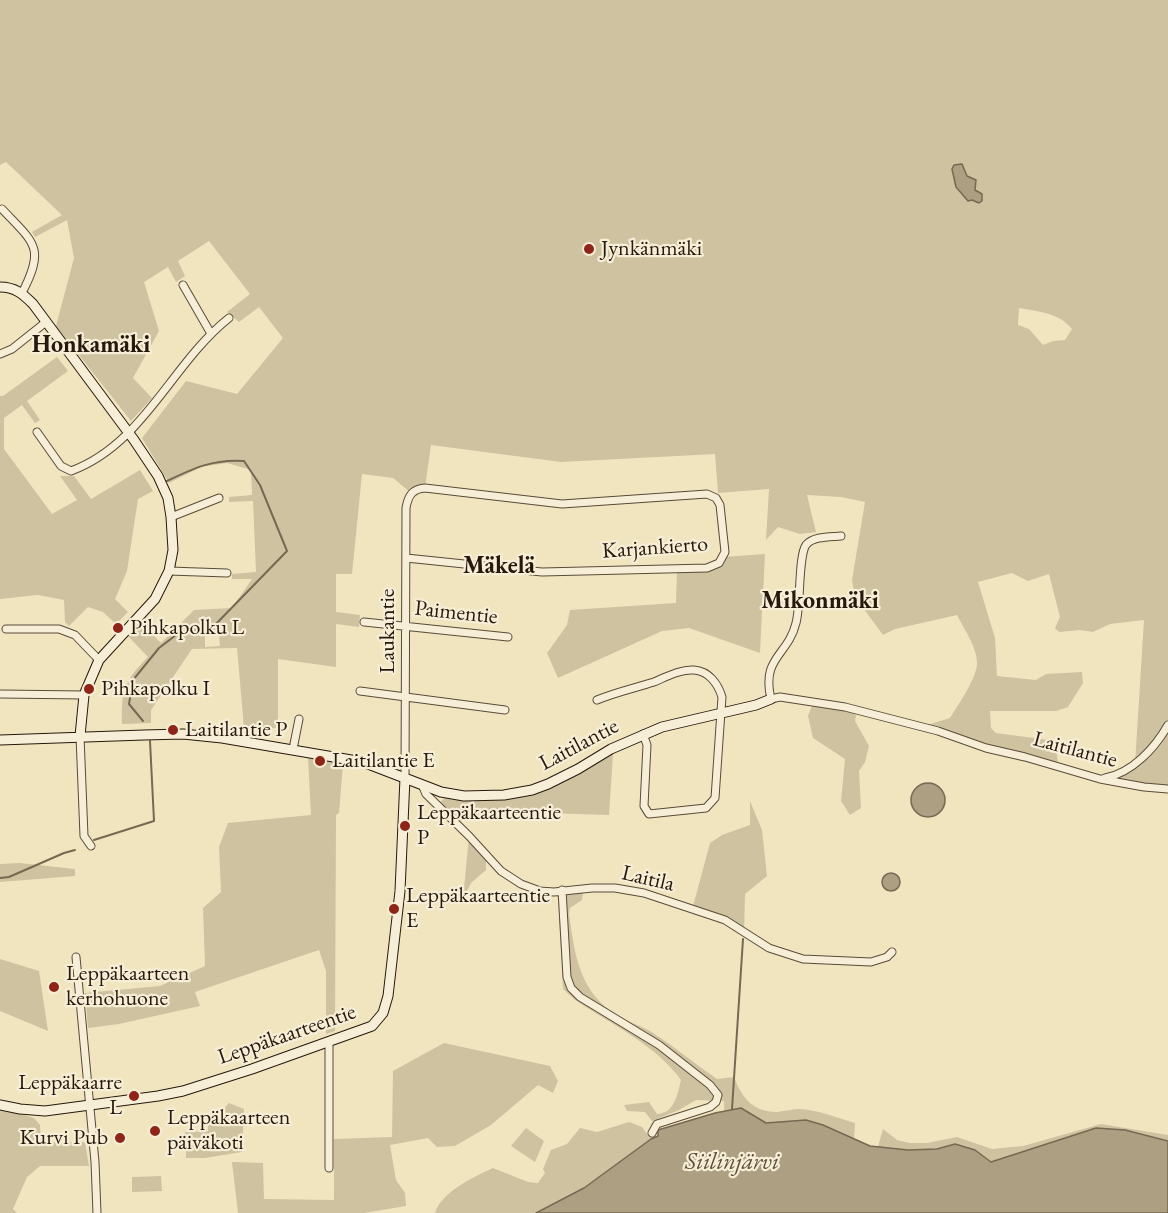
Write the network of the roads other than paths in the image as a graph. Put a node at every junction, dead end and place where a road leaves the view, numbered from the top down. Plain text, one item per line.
1 (2, 209) edge
2 (183, 285) dead end
3 (0, 287) edge
4 (22, 293) junction
5 (229, 318) dead end
6 (46, 322) junction
7 (210, 332) junction
8 (0, 354) edge
9 (37, 432) dead end
10 (129, 434) junction
11 (417, 489) joint
12 (219, 498) dead end
13 (171, 517) junction
14 (841, 536) dead end
15 (406, 558) junction
16 (169, 571) junction
17 (227, 573) dead end
18 (364, 622) dead end
19 (406, 626) junction
20 (6, 629) dead end
21 (508, 637) dead end
22 (99, 660) junction
23 (360, 691) dead end
24 (0, 693) edge
25 (84, 695) junction
26 (405, 697) junction
27 (771, 699) junction
28 (597, 700) dead end
29 (506, 710) dead end
30 (721, 714) junction
31 (299, 719) dead end
32 (1168, 725) edge
33 (643, 734) junction
34 (80, 736) junction
35 (0, 740) edge
36 (293, 749) junction
37 (405, 778) junction
38 (1100, 779) junction
39 (423, 787) junction
40 (1168, 789) edge
41 (91, 846) dead end
42 (562, 890) junction
43 (892, 952) dead end
44 (76, 957) dead end
45 (329, 1042) junction
46 (0, 1105) edge
47 (90, 1106) junction
48 (652, 1133) dead end
49 (329, 1168) dead end
50 (97, 1213) edge

1 - 4 street
2 - 7 street
3 - 4 street
4 - 6 street
5 - 7 street
6 - 8 street
6 - 10 street
7 - 10 street
9 - 10 street
10 - 13 street
11 - 15 street, Laukantie
11 - 15 street, Karjankierto
12 - 13 street
13 - 16 street
14 - 27 street
15 - 19 street, Laukantie
16 - 17 street
16 - 22 street
18 - 19 street, Paimentie
19 - 21 street, Paimentie
19 - 26 street, Laukantie
20 - 22 street
22 - 25 street
23 - 26 street
24 - 25 street
25 - 34 street
26 - 29 street
26 - 37 street, Laukantie
27 - 30 street, Laitilantie
27 - 38 street, Laitilantie
28 - 30 street
30 - 33 street, Laitilantie
30 - 33 street
31 - 36 street
32 - 38 street
33 - 39 street, Laitilantie
34 - 35 street, Laitilantie
34 - 36 street, Laitilantie
34 - 41 street
36 - 37 street, Laitilantie
37 - 39 street, Laitilantie
37 - 45 street, Leppäkaarteentie
38 - 40 street, Laitilantie
39 - 42 street, Laitila
42 - 43 street, Laitila
42 - 48 street
44 - 47 street
45 - 47 street, Leppäkaarteentie
45 - 49 street
46 - 47 street, Leppäkaarteentie
47 - 50 street

